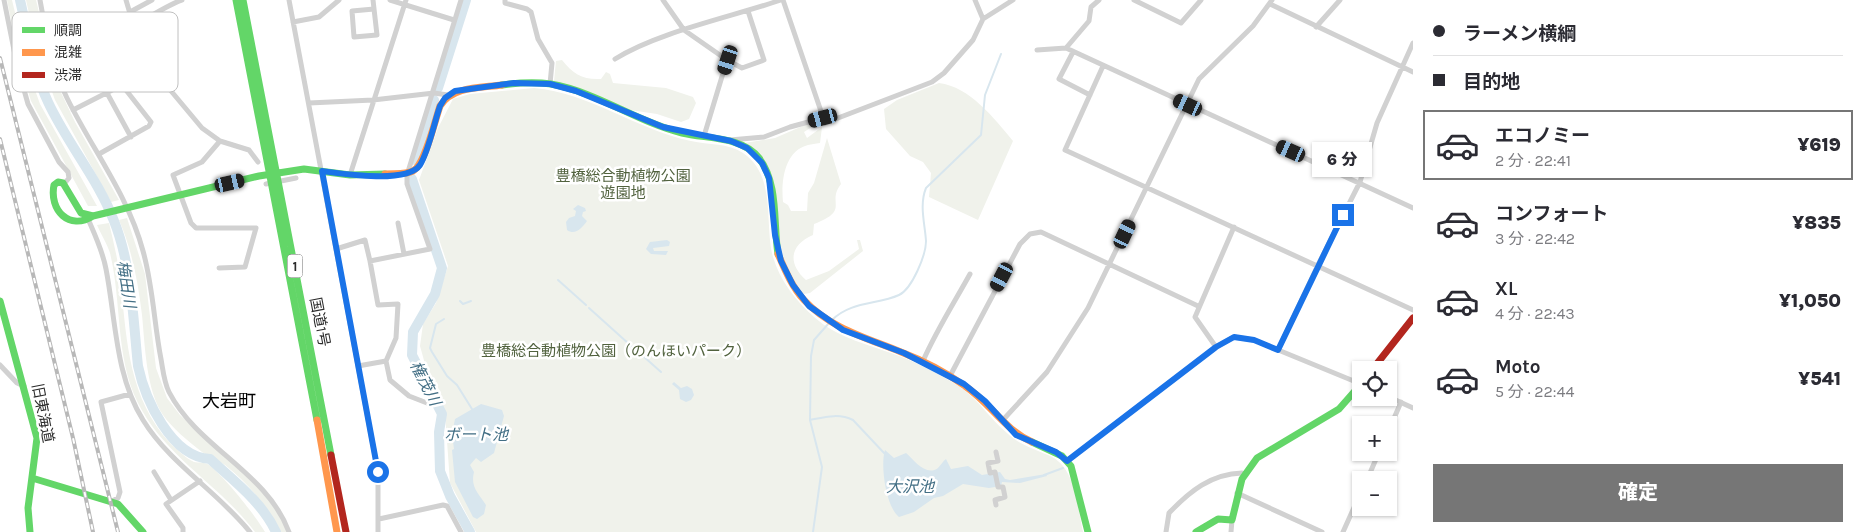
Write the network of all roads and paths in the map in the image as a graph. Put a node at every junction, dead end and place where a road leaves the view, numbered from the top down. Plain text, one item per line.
1 (4, 0) edge
2 (126, 0) edge
3 (152, 0) edge
4 (182, 0) edge
5 (236, 0) edge
6 (243, 0) edge
7 (289, 0) edge
8 (339, 0) edge
9 (373, 0) edge
10 (390, 0) edge
11 (461, 0) edge
12 (505, 0) edge
13 (663, 0) edge
14 (782, 0) edge
15 (975, 0) edge
16 (1013, 0) edge
17 (1099, 0) edge
18 (1134, 0) edge
19 (1201, 0) edge
20 (1340, 0) edge
21 (406, 2) edge
22 (1271, 2) edge
23 (374, 9) junction
24 (748, 11) junction
25 (130, 12) joint
26 (161, 12) edge
27 (983, 19) junction
28 (454, 20) junction
29 (293, 22) junction
30 (1316, 27) junction
31 (684, 30) junction
32 (12, 40) edge
33 (1413, 43) edge
34 (1066, 48) junction
35 (1036, 50) dead end
36 (1074, 52) junction
37 (615, 59) dead end
38 (728, 60) junction
39 (1103, 66) junction
40 (1402, 66) junction
41 (1413, 72) edge
42 (550, 84) junction
43 (25, 92) edge
44 (65, 92) edge
45 (128, 92) edge
46 (172, 92) edge
47 (107, 93) joint
48 (434, 93) junction
49 (448, 95) junction
50 (1090, 95) junction
51 (373, 100) junction
52 (309, 103) junction
53 (1188, 105) junction
54 (73, 110) junction
55 (823, 118) junction
56 (131, 136) junction
57 (704, 136) junction
58 (728, 140) junction
59 (220, 141) junction
60 (99, 154) junction
61 (258, 162) dead end
62 (322, 171) junction
63 (407, 173) junction
64 (274, 174) junction
65 (350, 175) junction
66 (296, 178) dead end
67 (1360, 182) junction
68 (64, 184) junction
69 (266, 184) dead end
70 (1147, 187) junction
71 (70, 195) junction
72 (180, 196) junction
73 (55, 201) junction
74 (125, 208) junction
75 (1413, 208) edge
76 (80, 211) junction
77 (91, 218) junction
78 (70, 222) junction
79 (398, 223) dead end
80 (1234, 227) junction
81 (336, 249) junction
82 (404, 254) junction
83 (370, 261) junction
84 (1110, 265) junction
85 (1318, 265) junction
86 (219, 268) dead end
87 (970, 274) dead end
88 (0, 301) edge
89 (1198, 306) junction
90 (1413, 310) edge
91 (1413, 318) edge
92 (1216, 347) junction
93 (1278, 350) junction
94 (386, 361) junction
95 (1379, 361) edge
96 (923, 362) junction
97 (0, 365) edge
98 (358, 366) junction
99 (950, 376) junction
100 (1352, 380) edge
101 (25, 386) junction
102 (130, 394) junction
103 (1352, 394) edge
104 (1397, 400) edge
105 (1401, 402) junction
106 (427, 403) dead end
107 (1413, 408) edge
108 (1395, 416) edge
109 (1002, 421) junction
110 (996, 452) dead end
111 (1067, 461) junction
112 (154, 472) dead end
113 (1242, 473) junction
114 (32, 478) junction
115 (200, 481) junction
116 (1237, 493) junction
117 (171, 500) junction
118 (112, 502) junction
119 (996, 505) dead end
120 (1352, 512) edge
121 (379, 519) junction
122 (1232, 520) junction
123 (30, 532) edge
124 (143, 532) edge
125 (183, 532) edge
126 (250, 532) edge
127 (289, 532) edge
128 (337, 532) edge
129 (346, 532) edge
130 (378, 532) edge
131 (461, 532) edge
132 (1088, 532) edge
133 (1166, 532) edge
134 (1196, 532) edge
135 (1230, 532) edge
136 (1322, 532) edge
137 (1343, 532) edge

1 - 32 street
2 - 25 street
3 - 25 street
4 - 26 street
5 - 64 main road, 国道1号 / 1
6 - 64 main road, 国道1号 / 1
7 - 29 street
8 - 29 street
9 - 23 street
10 - 21 street
11 - 28 street
12 - 42 street
13 - 31 street
14 - 24 street
14 - 55 street
15 - 27 street
16 - 27 street
17 - 34 street
18 - 19 street
20 - 30 street
21 - 28 street
21 - 51 street
22 - 30 street
22 - 53 street
23 - 23 street
24 - 31 street
24 - 38 street
27 - 55 street
28 - 48 street
29 - 52 street
30 - 40 street
31 - 37 street
31 - 38 street
33 - 40 street
34 - 35 street
34 - 36 street
36 - 39 street
36 - 50 street
38 - 57 street
39 - 50 street
39 - 53 street
40 - 41 street
40 - 67 street
42 - 49 main road
42 - 57 main road
43 - 68 street
44 - 54 street
45 - 56 street
46 - 59 street
47 - 54 street
47 - 56 street
48 - 49 street
48 - 51 street
48 - 63 street
49 - 63 main road
50 - 70 street
51 - 52 street
51 - 65 street
52 - 62 street
53 - 67 street
53 - 70 street
54 - 60 street
55 - 58 street
56 - 60 street
57 - 58 main road
58 - 96 main road
59 - 61 street
59 - 72 street
60 - 74 street
62 - 64 main road
62 - 65 main road
62 - 81 street
63 - 65 main road
63 - 82 street
64 - 72 main road
64 - 128 main road, 国道1号 / 1
64 - 129 main road, 国道1号 / 1
66 - 69 street
67 - 75 street
67 - 85 street
68 - 71 main road
68 - 73 main road
70 - 80 street
70 - 84 street
71 - 73 main road
71 - 76 main road
72 - 74 main road
72 - 86 street
73 - 78 main road
74 - 77 main road
74 - 127 street
76 - 77 main road
76 - 78 main road
77 - 78 main road
77 - 102 street
79 - 82 street
80 - 85 street
80 - 89 street
81 - 83 street
81 - 98 street
82 - 83 street
83 - 94 street
84 - 89 street
84 - 99 street
84 - 109 street
85 - 90 street
85 - 93 street
87 - 96 street
88 - 101 main road, 旧東海道
89 - 92 street
91 - 95 main road
92 - 93 street
92 - 111 street
93 - 100 street
94 - 98 street
94 - 106 street
96 - 99 main road
97 - 101 street
98 - 121 street
99 - 109 main road
101 - 114 main road, 旧東海道
102 - 115 street
102 - 118 street
103 - 113 main road
104 - 105 street
105 - 107 street
105 - 108 street
109 - 111 main road
110 - 119 street
111 - 132 main road
112 - 117 street
113 - 116 main road
113 - 133 street
114 - 118 main road
114 - 123 main road, 旧東海道
115 - 117 street
115 - 126 street
116 - 122 main road
116 - 136 street
117 - 125 street
118 - 124 main road
120 - 137 street
121 - 130 street
121 - 131 street
122 - 134 main road
122 - 135 street

